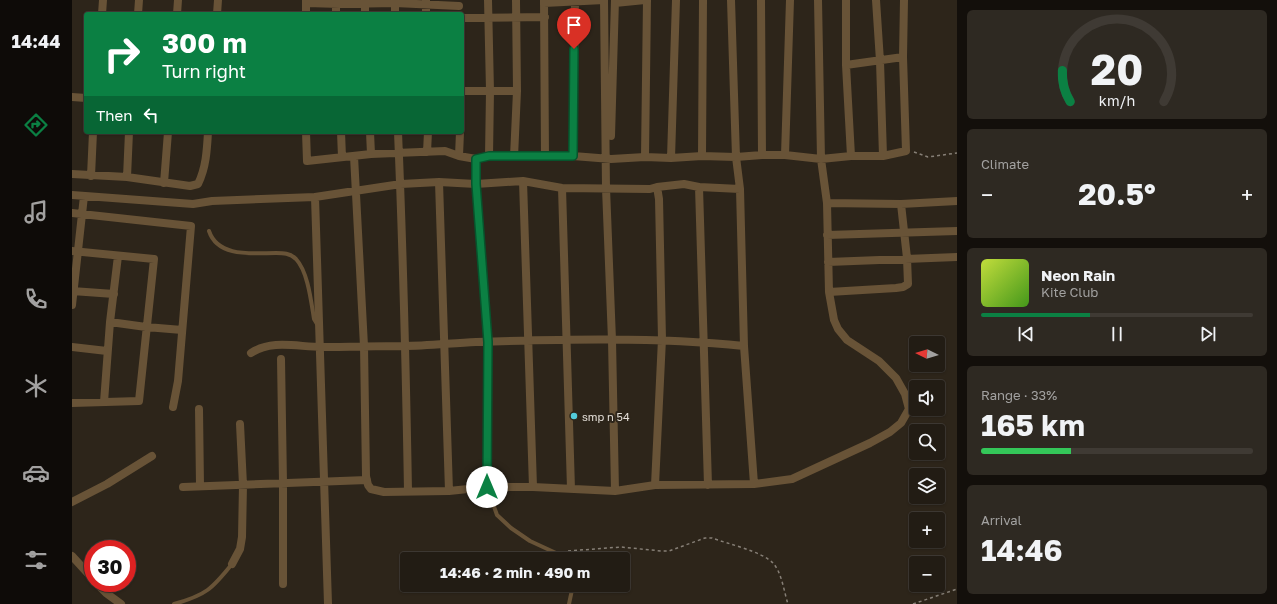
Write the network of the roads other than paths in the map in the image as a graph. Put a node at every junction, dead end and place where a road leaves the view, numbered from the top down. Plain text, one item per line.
1 (103, 0) edge
2 (140, 0) edge
3 (178, 0) edge
4 (218, 0) edge
5 (488, 0) edge
6 (516, 0) edge
7 (604, 0) edge
8 (646, 0) edge
9 (676, 0) edge
10 (703, 0) edge
11 (731, 0) edge
12 (761, 0) edge
13 (790, 0) edge
14 (818, 0) edge
15 (846, 0) edge
16 (876, 0) edge
17 (904, 0) edge
18 (575, 1) edge
19 (306, 2) edge
20 (365, 2) edge
21 (395, 2) edge
22 (426, 2) edge
23 (544, 2) edge
24 (615, 2) edge
25 (338, 3) edge
26 (459, 7) edge
27 (102, 12) edge
28 (138, 12) edge
29 (176, 12) edge
30 (217, 12) edge
31 (488, 17) junction
32 (517, 17) junction
33 (545, 17) junction
34 (464, 18) edge
35 (903, 57) junction
36 (880, 61) junction
37 (846, 64) junction
38 (464, 91) edge
39 (490, 91) junction
40 (517, 91) junction
41 (72, 97) edge
42 (84, 98) edge
43 (93, 134) edge
44 (130, 134) edge
45 (168, 134) edge
46 (208, 134) edge
47 (306, 134) edge
48 (341, 134) edge
49 (370, 134) edge
50 (398, 134) edge
51 (428, 134) edge
52 (460, 134) edge
53 (427, 152) junction
54 (399, 153) junction
55 (371, 154) junction
56 (762, 155) junction
57 (785, 155) junction
58 (354, 156) junction
59 (459, 156) junction
60 (489, 156) junction
61 (573, 156) junction
62 (702, 156) junction
63 (851, 156) junction
64 (883, 156) junction
65 (342, 157) junction
66 (514, 157) junction
67 (545, 157) junction
68 (645, 157) junction
69 (736, 157) junction
70 (608, 158) junction
71 (671, 158) junction
72 (476, 159) junction
73 (821, 159) junction
74 (72, 174) edge
75 (90, 176) junction
76 (127, 177) junction
77 (523, 181) junction
78 (439, 182) junction
79 (164, 183) junction
80 (401, 184) junction
81 (476, 184) junction
82 (657, 187) junction
83 (698, 187) junction
84 (562, 188) junction
85 (606, 188) junction
86 (740, 189) junction
87 (356, 190) junction
88 (72, 194) edge
89 (84, 196) junction
90 (315, 197) junction
91 (957, 201) edge
92 (827, 203) junction
93 (901, 204) junction
94 (72, 213) edge
95 (82, 214) junction
96 (957, 230) edge
97 (209, 231) dead end
98 (904, 232) junction
99 (827, 235) junction
100 (75, 251) edge
101 (118, 256) junction
102 (957, 257) edge
103 (907, 258) junction
104 (828, 262) junction
105 (73, 291) edge
106 (829, 292) junction
107 (114, 294) junction
108 (72, 305) edge
109 (110, 322) junction
110 (146, 328) junction
111 (182, 330) junction
112 (320, 332) junction
113 (612, 340) junction
114 (662, 340) junction
115 (528, 341) junction
116 (567, 341) junction
117 (488, 342) junction
118 (704, 342) junction
119 (445, 343) junction
120 (364, 346) junction
121 (406, 346) junction
122 (744, 346) junction
123 (72, 347) edge
124 (320, 347) junction
125 (107, 350) junction
126 (251, 353) dead end
127 (281, 359) dead end
128 (104, 402) junction
129 (72, 403) edge
130 (173, 407) dead end
131 (200, 409) dead end
132 (240, 424) dead end
133 (152, 456) dead end
134 (367, 480) junction
135 (325, 482) junction
136 (283, 484) junction
137 (754, 484) junction
138 (243, 485) junction
139 (655, 485) junction
140 (708, 485) junction
141 (200, 486) junction
142 (183, 487) dead end
143 (487, 487) junction
144 (533, 487) junction
145 (571, 489) junction
146 (408, 491) junction
147 (449, 491) junction
148 (615, 491) junction
149 (72, 502) edge
150 (558, 552) edge
151 (72, 556) edge
152 (232, 564) joint
153 (84, 569) edge
154 (283, 584) dead end
155 (105, 592) edge
156 (572, 592) edge
157 (121, 604) edge
158 (174, 604) edge
159 (328, 604) edge
160 (569, 604) edge

1 - 27 street
2 - 28 street
3 - 29 street
4 - 30 street
5 - 31 street
6 - 32 street
7 - 18 street
7 - 70 street
8 - 24 street
8 - 68 street
9 - 71 street
10 - 62 street
11 - 69 street
12 - 56 street
13 - 57 street
14 - 73 street
15 - 37 street
16 - 36 street
17 - 35 street
18 - 23 street
18 - 61 street
19 - 25 street
20 - 21 street
20 - 25 street
21 - 22 street
22 - 26 street
23 - 33 street
24 - 70 street
31 - 32 street
31 - 34 street
31 - 39 street
32 - 33 street
32 - 40 street
33 - 67 street
35 - 36 street
35 - 64 street
36 - 37 street
36 - 64 street
37 - 63 street
38 - 39 street
39 - 40 street
39 - 60 street
40 - 66 street
41 - 42 street
43 - 75 street
44 - 76 street
45 - 79 street
46 - 79 street
47 - 65 street
48 - 65 street
49 - 55 street
50 - 54 street
51 - 53 street
52 - 59 street
53 - 54 street
53 - 59 street
54 - 55 street
54 - 80 street
55 - 58 street
56 - 57 street
56 - 69 street
57 - 73 street
58 - 65 street
58 - 87 street
59 - 72 street
60 - 66 street
60 - 72 street
61 - 67 street
61 - 70 street
62 - 69 street
62 - 71 street
63 - 64 street
63 - 73 street
66 - 67 street
68 - 70 street
68 - 71 street
69 - 86 street
70 - 85 street
72 - 81 street
73 - 92 street
74 - 75 street
75 - 76 street
76 - 79 street
77 - 81 street
77 - 84 street
77 - 115 street
78 - 80 street
78 - 81 street
78 - 119 street
80 - 87 street
80 - 121 street
81 - 117 street
82 - 83 street
82 - 85 street
82 - 114 street
83 - 86 street
83 - 118 street
84 - 85 street
84 - 116 street
85 - 113 street
86 - 122 street
87 - 90 street
87 - 120 street
88 - 89 street
89 - 90 street
89 - 95 street
90 - 112 street
91 - 93 street
92 - 93 street
92 - 99 street
93 - 98 street
94 - 95 street
95 - 100 street
95 - 111 street
96 - 98 street
97 - 112 lane
98 - 99 street
98 - 103 street
99 - 104 street
100 - 101 street
100 - 105 street
101 - 107 street
101 - 110 street
102 - 103 street
103 - 104 street
103 - 106 street
104 - 106 street
105 - 107 street
105 - 108 street
106 - 137 street
107 - 109 street
109 - 110 street
109 - 125 street
110 - 111 street
110 - 128 street
111 - 130 street
112 - 124 street
113 - 114 street
113 - 116 street
113 - 148 street
114 - 118 street
114 - 139 street
115 - 116 street
115 - 117 street
115 - 144 street
116 - 145 street
117 - 119 street
117 - 143 street
118 - 122 street
118 - 140 street
119 - 121 street
119 - 147 street
120 - 121 street
120 - 124 street
120 - 134 street
121 - 146 street
122 - 137 street
123 - 125 street
124 - 126 street
124 - 135 street
125 - 128 street
127 - 136 street
128 - 129 street
131 - 141 street
132 - 138 street
133 - 149 street
134 - 135 street
134 - 146 street
135 - 136 street
135 - 159 street
136 - 138 street
136 - 154 street
137 - 140 street
138 - 141 street
138 - 152 street
139 - 140 street
139 - 148 street
141 - 142 street
143 - 144 street
143 - 147 street
143 - 150 lane
144 - 145 street
145 - 148 street
146 - 147 street
151 - 153 street
152 - 158 lane
155 - 157 street
156 - 160 lane

